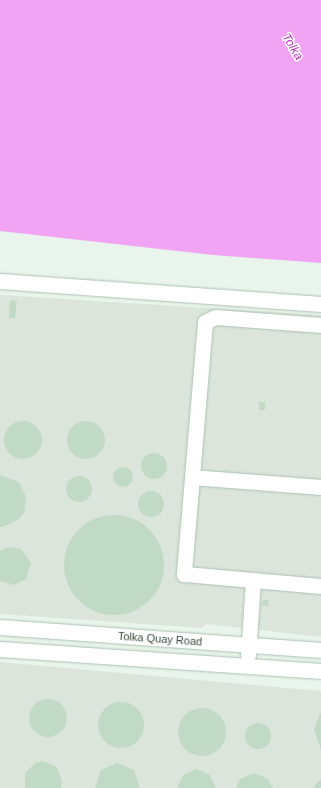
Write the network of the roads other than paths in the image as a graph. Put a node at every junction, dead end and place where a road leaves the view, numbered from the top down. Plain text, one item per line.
1 (0, 281) edge
2 (321, 304) edge
3 (321, 325) edge
4 (192, 477) junction
5 (321, 487) edge
6 (253, 580) junction
7 (321, 586) edge
8 (0, 627) edge
9 (248, 646) junction
10 (0, 649) edge
11 (321, 650) edge
12 (247, 666) junction
13 (321, 671) edge

1 - 2 street
3 - 4 street
4 - 5 street
4 - 6 street
6 - 7 street
6 - 9 street
8 - 9 street, Tolka Quay Road
9 - 11 street, Tolka Quay Road
9 - 12 street
10 - 12 street, Tolka Quay Road
12 - 13 street, Tolka Quay Road

